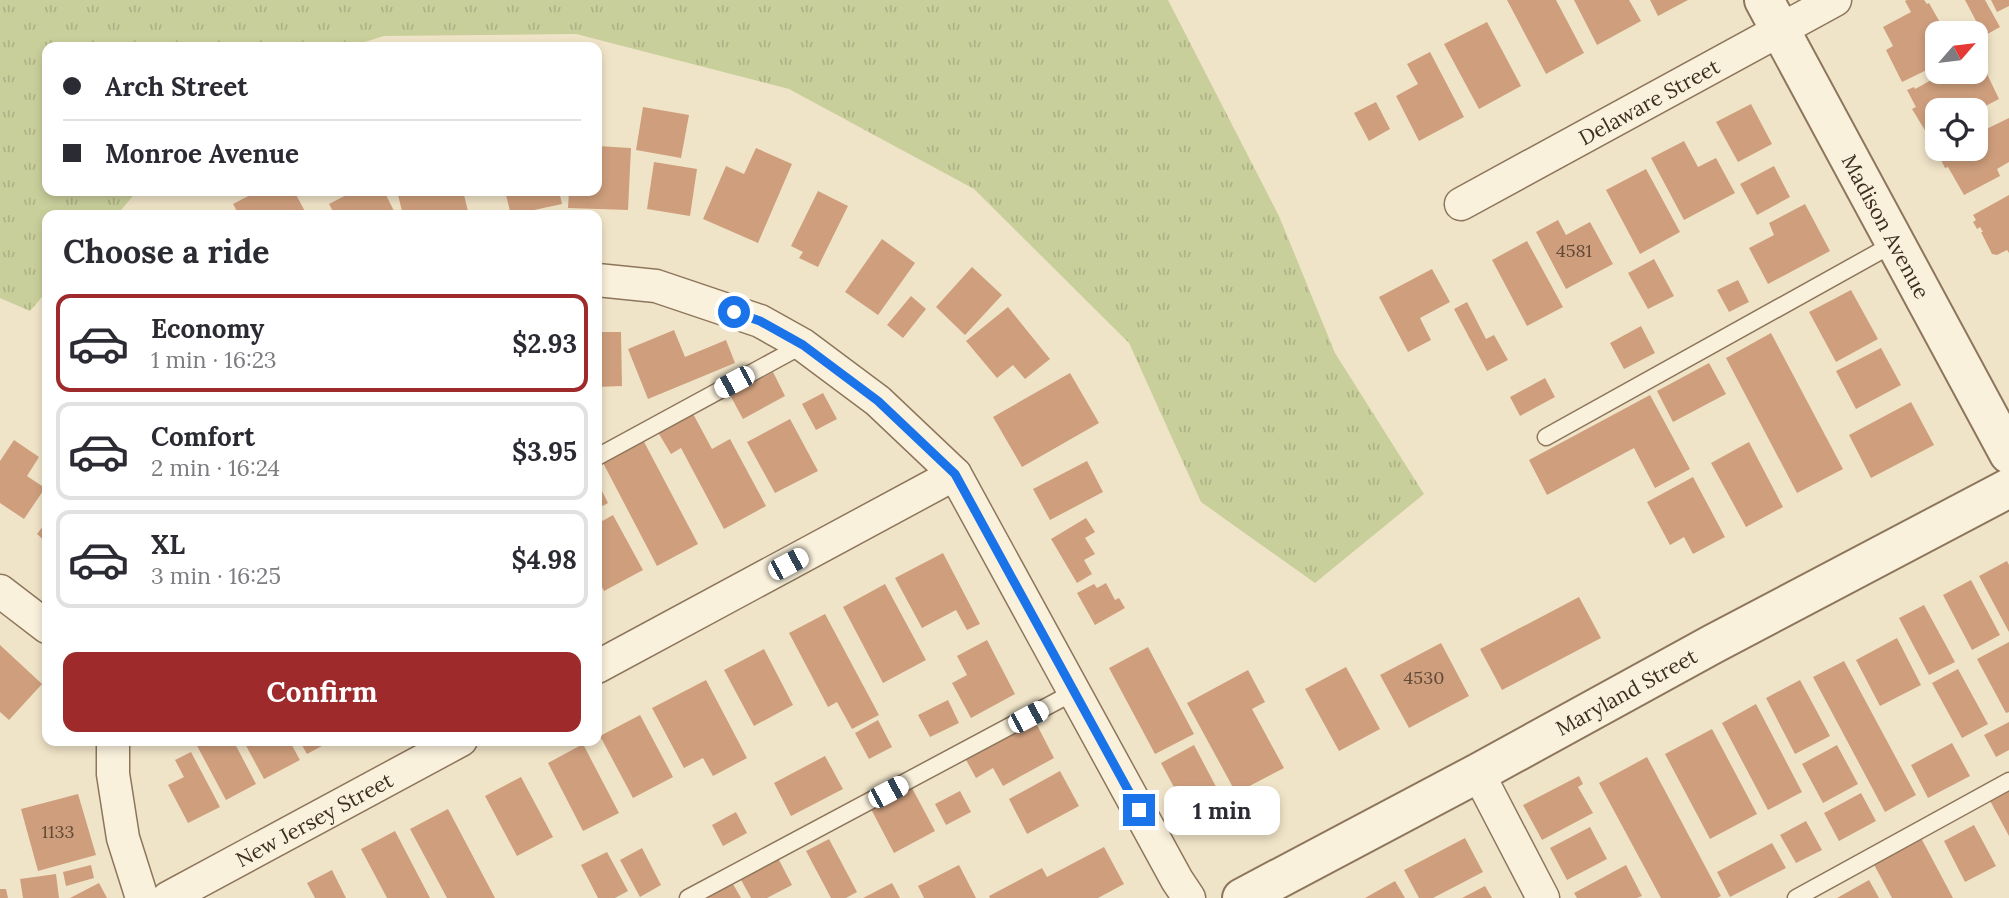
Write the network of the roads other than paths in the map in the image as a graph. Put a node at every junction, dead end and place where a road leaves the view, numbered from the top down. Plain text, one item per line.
1 (1835, 0) edge
2 (1772, 15) edge
3 (1461, 204) dead end
4 (1895, 243) junction
5 (602, 281) edge
6 (803, 345) junction
7 (1546, 437) dead end
8 (602, 454) edge
9 (2009, 454) edge
10 (955, 474) junction
11 (2009, 488) edge
12 (0, 591) edge
13 (42, 623) edge
14 (602, 664) edge
15 (1074, 692) junction
16 (113, 746) edge
17 (450, 746) edge
18 (1478, 773) junction
19 (2009, 781) edge
20 (142, 898) edge
21 (168, 898) edge
22 (688, 898) edge
23 (1189, 898) edge
24 (1242, 898) edge
25 (1543, 898) edge
26 (1796, 898) edge

1 - 2 street, Delaware Street
2 - 3 street, Delaware Street
2 - 4 street, Madison Avenue
4 - 7 lane
4 - 9 street, Madison Avenue
5 - 6 street
6 - 8 lane
6 - 10 street
10 - 14 street
10 - 15 street
11 - 18 street, Maryland Street
12 - 13 street
15 - 22 lane
15 - 23 street
16 - 20 street
17 - 21 street, New Jersey Street
18 - 24 street, Maryland Street
18 - 25 street
19 - 26 lane

